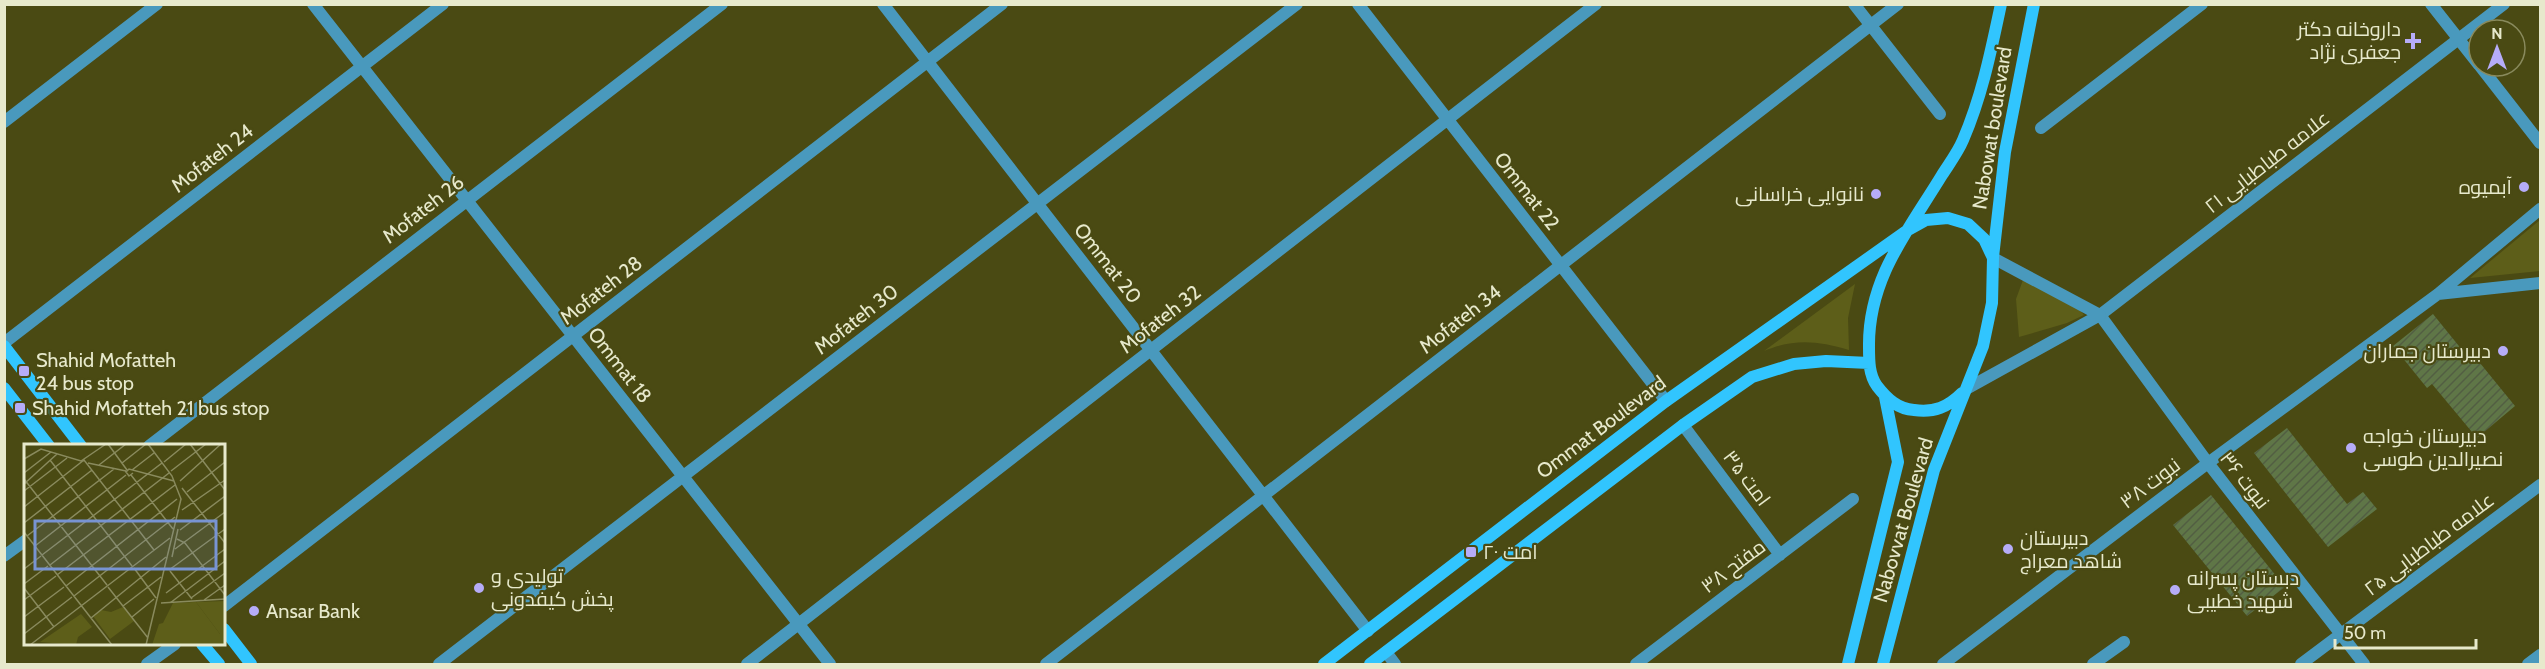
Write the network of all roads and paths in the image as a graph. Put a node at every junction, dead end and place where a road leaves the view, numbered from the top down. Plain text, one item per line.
1 (157, 4) edge
2 (313, 4) edge
3 (443, 4) edge
4 (722, 4) edge
5 (883, 4) edge
6 (1002, 4) edge
7 (1297, 4) edge
8 (1358, 4) edge
9 (1596, 4) edge
10 (1854, 4) edge
11 (1898, 4) edge
12 (2001, 4) edge
13 (2034, 4) edge
14 (2202, 4) edge
15 (2431, 4) edge
16 (2504, 4) edge
17 (1871, 26) junction
18 (2458, 39) junction
19 (2467, 51) edge
20 (928, 62) junction
21 (362, 67) junction
22 (2489, 78) edge
23 (1940, 114) dead end
24 (1448, 120) junction
25 (4, 122) edge
26 (2041, 128) dead end
27 (2541, 143) edge
28 (467, 201) junction
29 (1038, 204) junction
30 (2541, 209) edge
31 (1908, 230) junction
32 (1993, 258) junction
33 (1561, 266) junction
34 (2541, 283) edge
35 (2438, 294) junction
36 (2100, 315) junction
37 (573, 336) junction
38 (4, 345) edge
39 (1151, 350) junction
40 (1869, 363) junction
41 (4, 388) edge
42 (1968, 388) junction
43 (1885, 397) junction
44 (1666, 401) junction
45 (1683, 425) junction
46 (47, 444) edge
47 (79, 444) edge
48 (152, 444) edge
49 (2208, 463) junction
50 (683, 477) junction
51 (2541, 485) edge
52 (1264, 496) junction
53 (1853, 499) dead end
54 (24, 541) edge
55 (1780, 555) junction
56 (4, 556) edge
57 (225, 605) edge
58 (798, 624) junction
59 (225, 630) edge
60 (1368, 631) junction
61 (2341, 634) junction
62 (2124, 642) dead end
63 (174, 645) edge
64 (203, 645) edge
65 (1386, 652) junction
66 (2541, 655) edge
67 (147, 664) edge
68 (219, 664) edge
69 (251, 664) edge
70 (439, 664) edge
71 (747, 664) edge
72 (830, 664) edge
73 (1046, 664) edge
74 (1324, 664) edge
75 (1370, 664) edge
76 (1395, 664) edge
77 (1636, 664) edge
78 (1848, 664) edge
79 (1883, 664) edge
80 (1943, 664) edge
81 (2093, 664) edge
82 (2301, 664) edge
83 (2364, 664) edge
84 (2528, 664) edge

1 - 25 street
2 - 21 street, Ommat 18
3 - 21 street, Mofateh 24
4 - 28 street, Mofateh 26
5 - 20 street, Ommat 20
6 - 20 street, Mofateh 28
7 - 29 street, Mofateh 30
8 - 24 street, Ommat 22
9 - 24 street, Mofateh 32
10 - 17 street
11 - 17 street, Mofateh 34
12 - 31 main road, Nabowat boulevard
13 - 32 main road, Nabowat boulevard
14 - 26 street
15 - 18 street
16 - 18 street, علامه طباطبایی ۲۱
17 - 23 street
17 - 33 street, Mofateh 34
18 - 19 street
18 - 36 street, علامه طباطبایی ۲۱
20 - 29 street, Ommat 20
20 - 37 street, Mofateh 28
21 - 28 street, Ommat 18
21 - 38 street, Mofateh 24
22 - 27 street
24 - 33 street, Ommat 22
24 - 39 street, Mofateh 32
28 - 37 street, Ommat 18
28 - 48 street, Mofateh 26
29 - 39 street, Ommat 20
29 - 50 street, Mofateh 30
30 - 35 street, نبوت ۳۸
31 - 32 main road
31 - 40 main road
31 - 44 main road, Ommat Boulevard
32 - 36 street
32 - 42 main road
33 - 44 street, Ommat 22
33 - 52 street, Mofateh 34
34 - 35 street
35 - 49 street, نبوت ۳۸
36 - 42 street, علامه طباطبایی ۲۱
36 - 49 street, نبوت ۳۶
37 - 50 street, Ommat 18
37 - 57 street, Mofateh 28
38 - 47 main road
39 - 52 street, Ommat 20
39 - 58 street, Mofateh 32
40 - 43 main road
40 - 45 main road
41 - 46 main road
42 - 43 main road
42 - 79 main road, Nabovvat Boulevard
43 - 78 main road, Nabovvat Boulevard
44 - 60 main road, Ommat Boulevard
45 - 55 street, امت ۳۵
45 - 65 main road
49 - 61 street, نبوت ۳۶
49 - 80 street, نبوت ۳۸
50 - 58 street, Ommat 18
50 - 70 street, Mofateh 30
51 - 61 street, علامه طباطبایی ۲۵
52 - 60 street, Ommat 20
52 - 73 street, Mofateh 34
53 - 55 street, مفتح ۳۸
54 - 56 street
55 - 77 street, مفتح ۳۸
58 - 71 street, Mofateh 32
58 - 72 street, Ommat 18
59 - 69 main road
60 - 74 main road, Ommat Boulevard
61 - 82 street, علامه طباطبایی ۲۵
61 - 83 street, نبوت ۳۶
62 - 81 street
63 - 67 street
64 - 68 main road
65 - 75 main road
65 - 76 street
66 - 84 street

